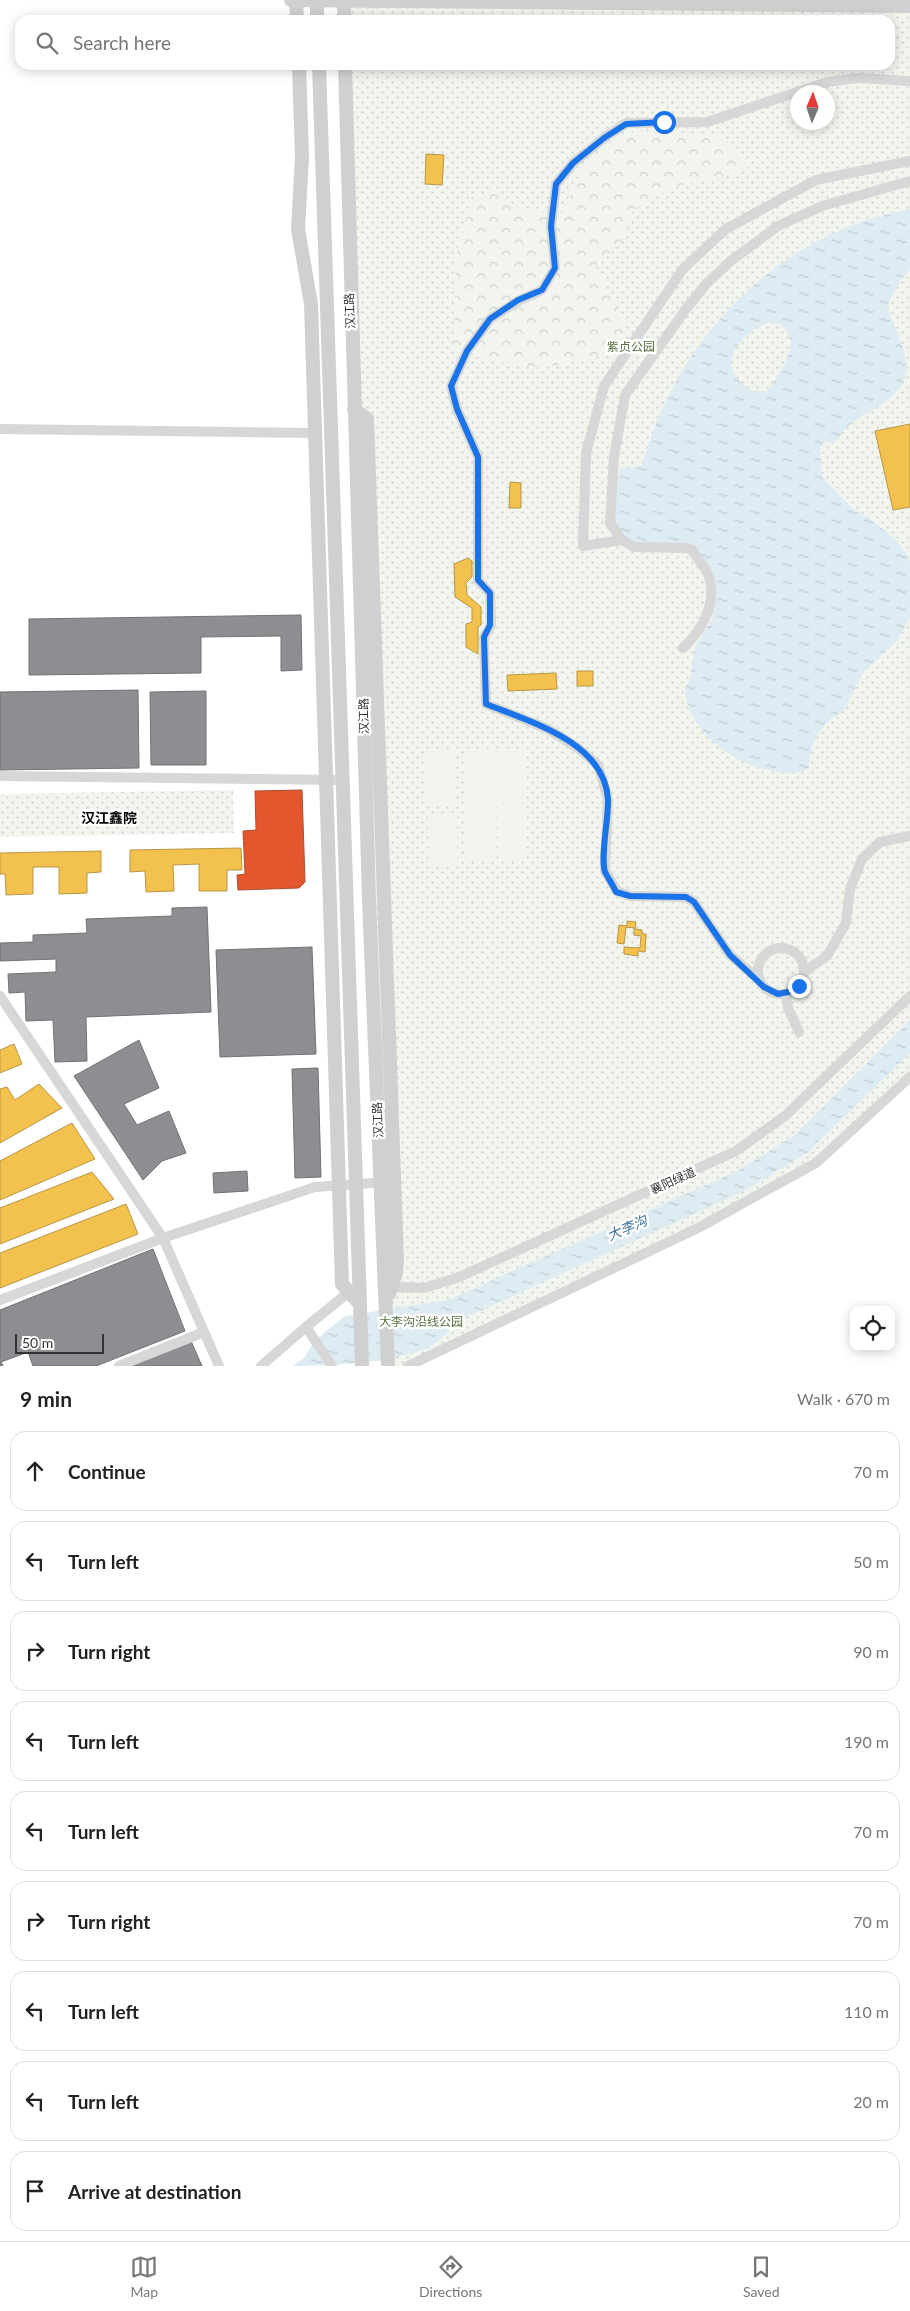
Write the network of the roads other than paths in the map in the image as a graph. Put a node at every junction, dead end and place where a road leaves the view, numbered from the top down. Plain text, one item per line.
1 (290, 0) edge
2 (296, 0) edge
3 (316, 0) edge
4 (344, 0) edge
5 (910, 6) edge
6 (297, 15) edge
7 (317, 15) edge
8 (344, 15) edge
9 (299, 70) edge
10 (319, 70) edge
11 (345, 70) edge
12 (910, 81) edge
13 (910, 161) edge
14 (910, 181) edge
15 (0, 429) edge
16 (315, 434) junction
17 (622, 540) junction
18 (683, 648) dead end
19 (0, 776) edge
20 (326, 780) junction
21 (344, 780) junction
22 (910, 836) edge
23 (804, 972) junction
24 (760, 980) junction
25 (786, 994) junction
26 (0, 996) edge
27 (910, 996) edge
28 (799, 1032) dead end
29 (910, 1077) edge
30 (387, 1182) junction
31 (355, 1185) junction
32 (338, 1186) junction
33 (163, 1238) junction
34 (392, 1287) junction
35 (349, 1292) junction
36 (0, 1300) edge
37 (386, 1301) junction
38 (359, 1304) junction
39 (306, 1327) junction
40 (204, 1332) junction
41 (119, 1366) edge
42 (219, 1366) edge
43 (261, 1366) edge
44 (332, 1366) edge
45 (362, 1366) edge
46 (388, 1366) edge
47 (408, 1366) edge

1 - 2 main road
2 - 3 main road
2 - 6 main road
3 - 4 main road
3 - 7 main road
4 - 5 main road
4 - 8 main road
9 - 16 main road
10 - 21 main road, 汉江路
11 - 30 main road, 汉江路
12 - 24 street
13 - 17 street
14 - 17 street
15 - 16 street
16 - 20 main road
17 - 18 street
19 - 20 street
20 - 21 street
20 - 32 main road
21 - 31 main road, 汉江路
22 - 23 street
23 - 24 street
23 - 25 street
24 - 25 street
25 - 28 street
26 - 33 street
27 - 34 street, 襄阳绿道
29 - 47 street
30 - 31 street
30 - 34 main road
30 - 37 main road, 汉江路
31 - 32 street
31 - 38 main road, 汉江路
32 - 33 street
32 - 35 main road
33 - 36 street
33 - 40 street
34 - 37 main road
35 - 38 main road
35 - 39 street
37 - 46 main road, 汉江路
38 - 45 main road, 汉江路
39 - 43 street
39 - 44 street
40 - 41 street
40 - 42 street

